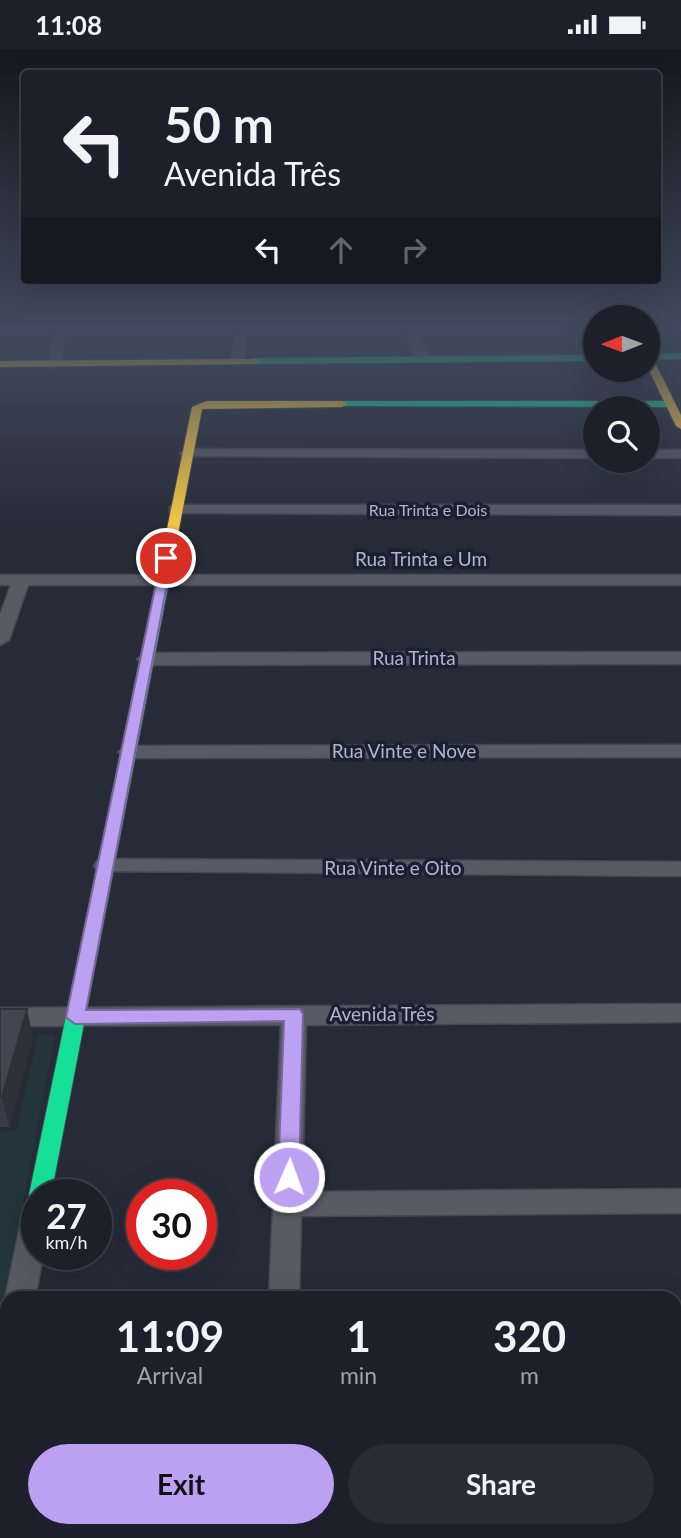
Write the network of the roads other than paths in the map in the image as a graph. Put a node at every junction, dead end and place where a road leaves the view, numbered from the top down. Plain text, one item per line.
1 (667, 399) edge
2 (669, 404) junction
3 (681, 426) edge
4 (187, 453) junction
5 (583, 454) edge
6 (660, 454) edge
7 (681, 454) edge
8 (176, 510) junction
9 (681, 510) edge
10 (0, 580) edge
11 (20, 580) junction
12 (681, 580) edge
13 (161, 582) junction
14 (0, 640) edge
15 (681, 658) edge
16 (146, 659) junction
17 (681, 751) edge
18 (128, 752) junction
19 (105, 866) junction
20 (681, 869) edge
21 (681, 1013) edge
22 (294, 1014) junction
23 (0, 1017) edge
24 (75, 1017) junction
25 (43, 1179) edge
26 (681, 1201) edge
27 (288, 1204) junction
28 (26, 1270) edge
29 (22, 1291) edge
30 (284, 1291) edge

1 - 2 street
2 - 3 street
2 - 4 street
4 - 5 street
4 - 8 street
6 - 7 street
8 - 9 street, Rua Trinta e Dois
8 - 13 street
10 - 11 street, Rua Trinta e Um
11 - 13 street, Rua Trinta e Um
11 - 14 street
12 - 13 street, Rua Trinta e Um
13 - 16 street
15 - 16 street, Rua Trinta
16 - 18 street
17 - 18 street, Rua Vinte e Nove
18 - 19 street
19 - 20 street, Rua Vinte e Oito
19 - 24 street
21 - 22 street, Avenida Três
22 - 24 street, Avenida Três
22 - 27 street
23 - 24 street, Avenida Três
24 - 25 street
26 - 27 street
27 - 30 street
28 - 29 street

